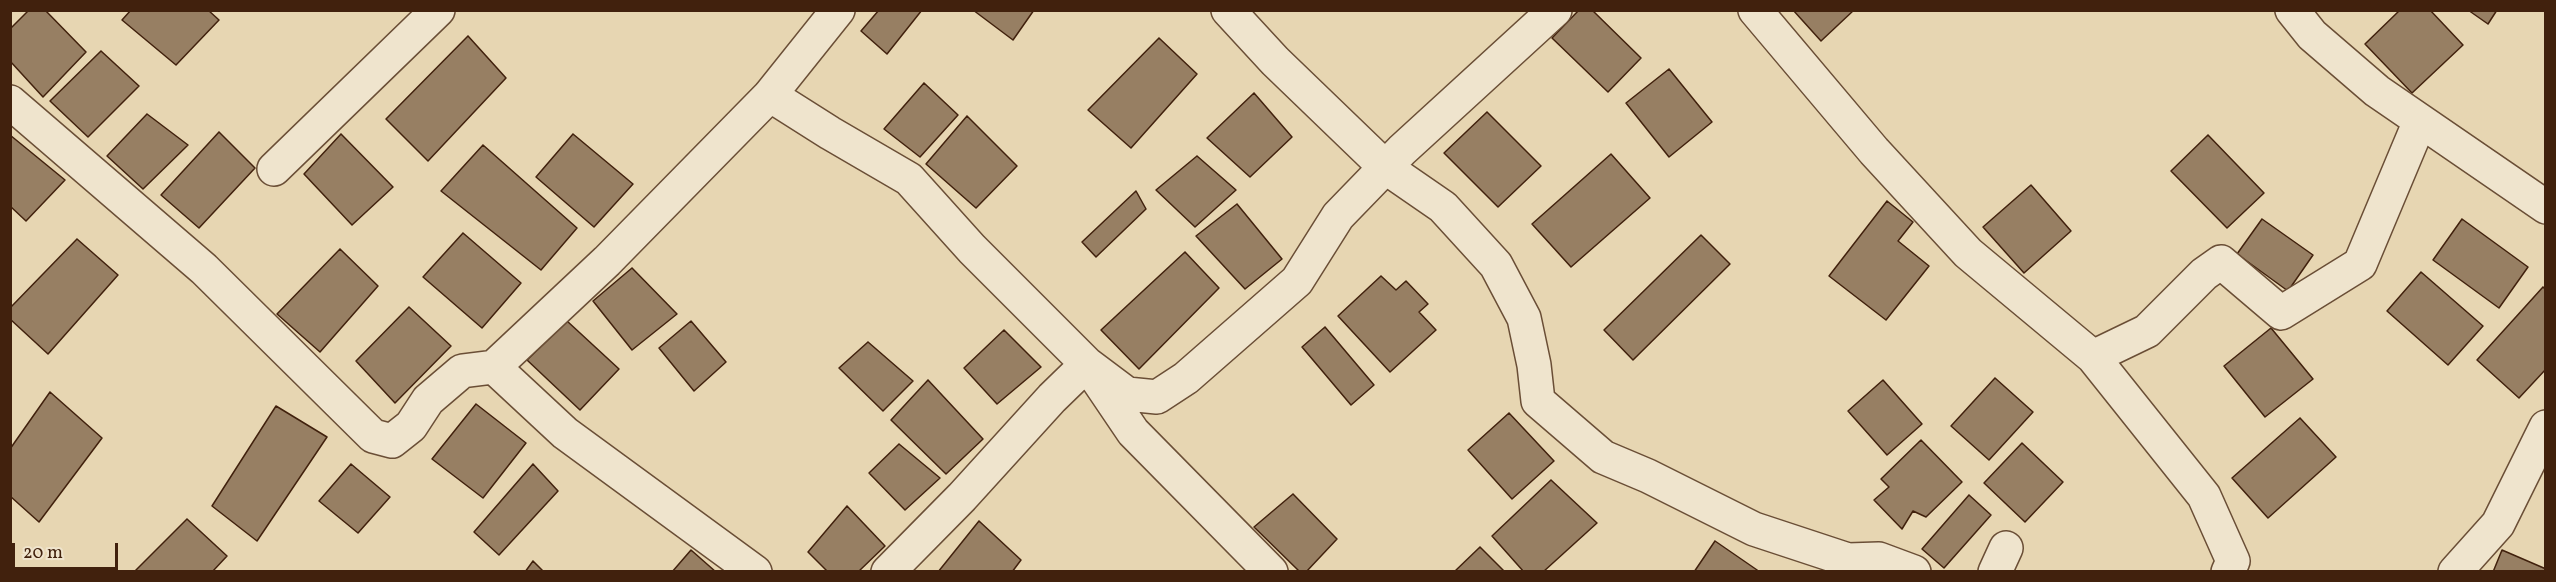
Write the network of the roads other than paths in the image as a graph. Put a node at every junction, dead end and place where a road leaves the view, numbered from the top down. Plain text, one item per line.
1 (438, 10) edge
2 (838, 10) edge
3 (1228, 10) edge
4 (1555, 10) edge
5 (1755, 10) edge
6 (2292, 10) edge
7 (770, 94) junction
8 (10, 102) edge
9 (2420, 121) junction
10 (1385, 167) junction
11 (274, 170) dead end
12 (2543, 202) edge
13 (2093, 357) junction
14 (1087, 364) junction
15 (494, 367) junction
16 (2546, 427) edge
17 (1849, 566) edge
18 (2240, 568) edge
19 (755, 572) edge
20 (888, 572) edge
21 (1271, 572) edge
22 (1914, 572) edge
23 (2455, 572) edge

1 - 11 street
2 - 7 street
3 - 10 street
4 - 10 street
5 - 13 street
6 - 9 street
7 - 14 street
7 - 15 street
8 - 15 street
9 - 12 street
9 - 13 street
10 - 14 street
10 - 17 street
13 - 18 street
14 - 20 street
14 - 21 street
15 - 19 street
16 - 23 street
17 - 22 street

